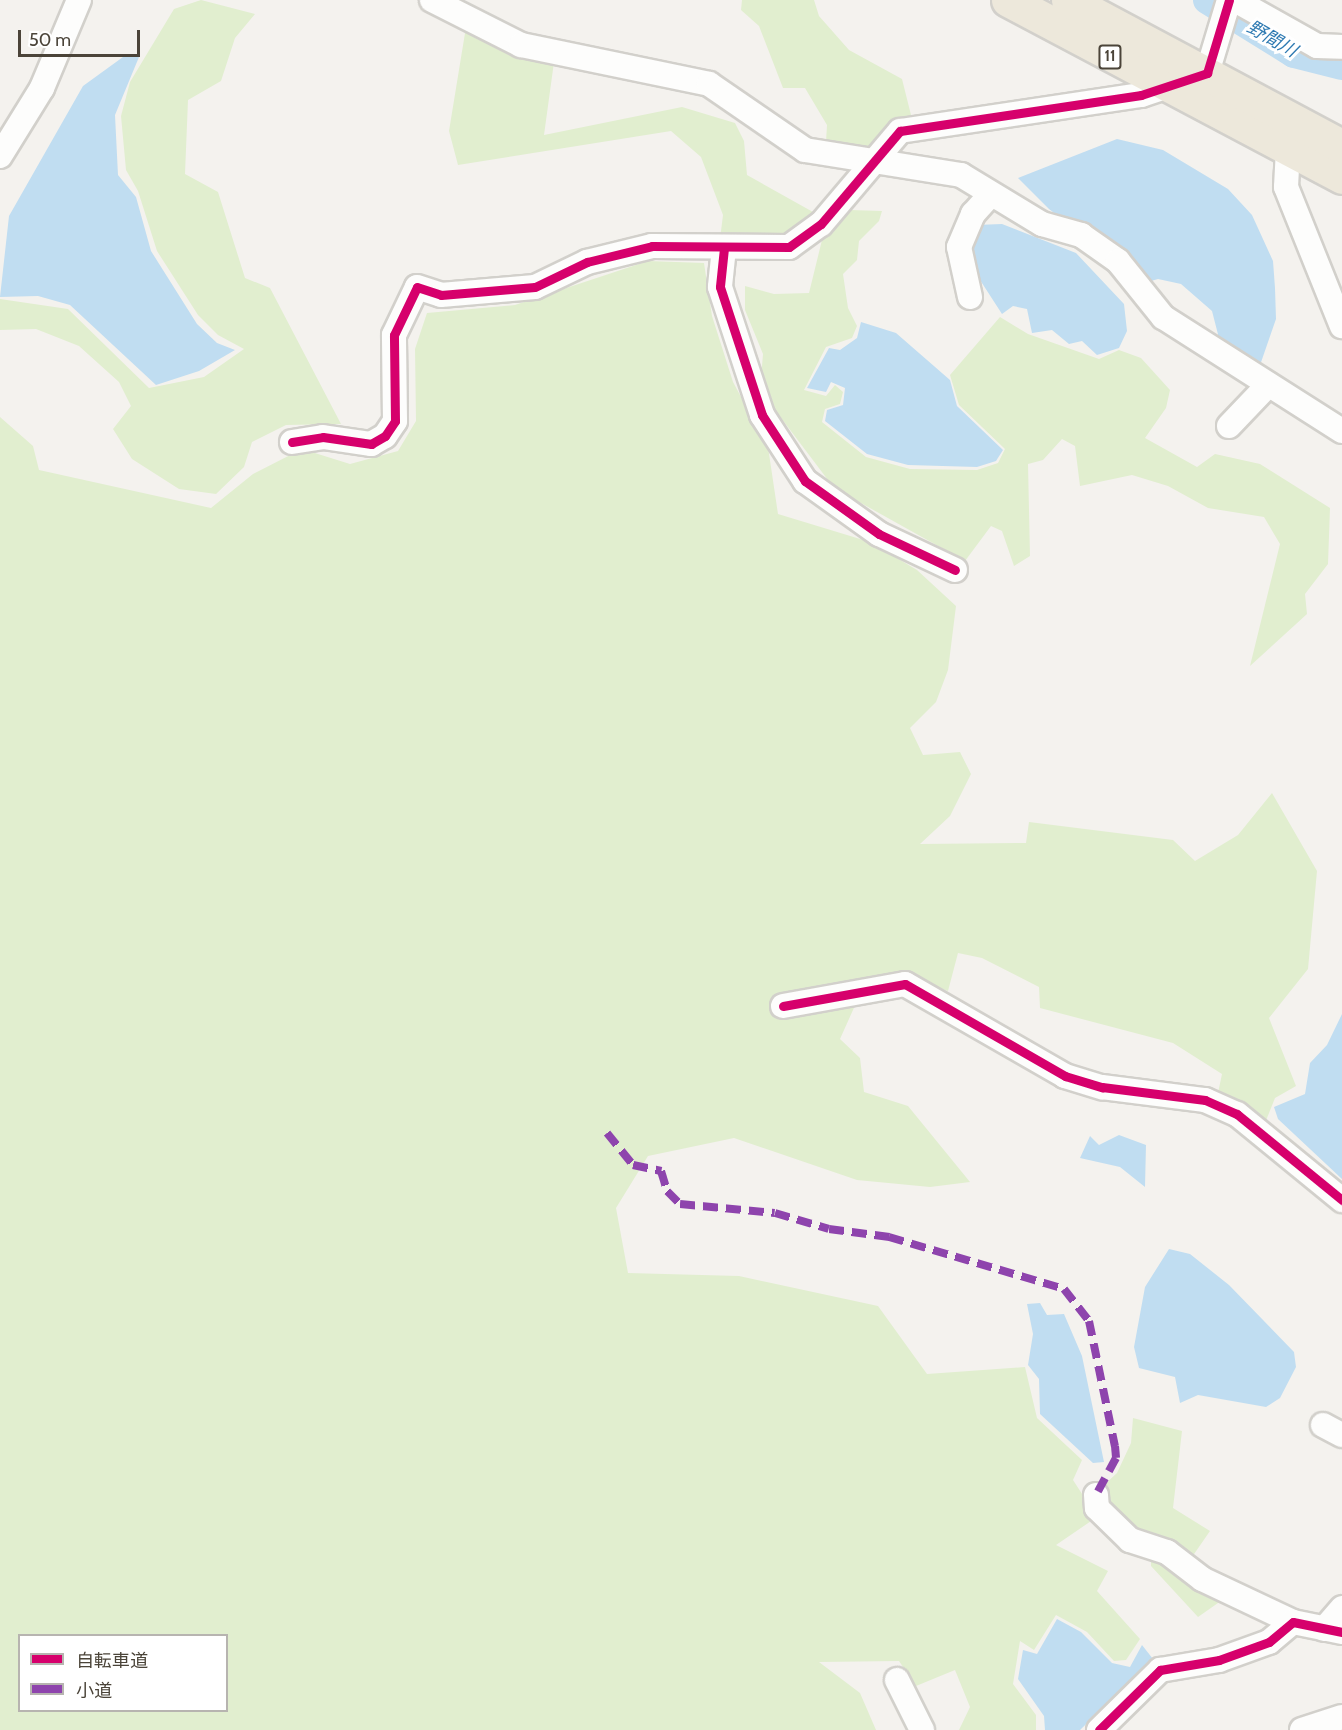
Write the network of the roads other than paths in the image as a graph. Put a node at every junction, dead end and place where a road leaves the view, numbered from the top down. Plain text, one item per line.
1 (79, 0) edge
2 (432, 0) edge
3 (1008, 0) edge
4 (1068, 0) edge
5 (1235, 0) edge
6 (1225, 10) edge
7 (1131, 34) junction
8 (1342, 47) edge
9 (1207, 73) junction
10 (1153, 87) junction
11 (1213, 111) junction
12 (1294, 136) junction
13 (1342, 146) edge
14 (0, 156) edge
15 (874, 165) junction
16 (1342, 177) edge
17 (989, 196) junction
18 (724, 248) junction
19 (970, 297) dead end
20 (1342, 326) edge
21 (1268, 385) junction
22 (1229, 426) dead end
23 (1342, 431) edge
24 (292, 441) dead end
25 (955, 570) dead end
26 (783, 1006) dead end
27 (1342, 1200) edge
28 (1096, 1495) dead end
29 (1342, 1608) edge
30 (1293, 1622) junction
31 (1333, 1630) edge
32 (897, 1680) dead end
33 (1342, 1718) edge
34 (922, 1730) edge
35 (1099, 1730) edge
36 (1302, 1730) edge

1 - 14 street
2 - 15 street
3 - 10 highway, 11
4 - 7 highway, 11
5 - 8 street
6 - 9 street
7 - 9 highway, 11
7 - 10 street
9 - 10 street
9 - 11 street
9 - 12 highway, 11
10 - 11 highway, 11
10 - 15 street
11 - 12 highway, 11
12 - 13 highway, 11
12 - 16 highway, 11
12 - 20 street
15 - 17 street
15 - 18 street
17 - 19 street
17 - 21 street
18 - 24 street
18 - 25 street
21 - 22 street
21 - 23 street
26 - 27 street
28 - 30 street
29 - 31 street
30 - 31 street
30 - 35 street
32 - 34 street
33 - 36 street

